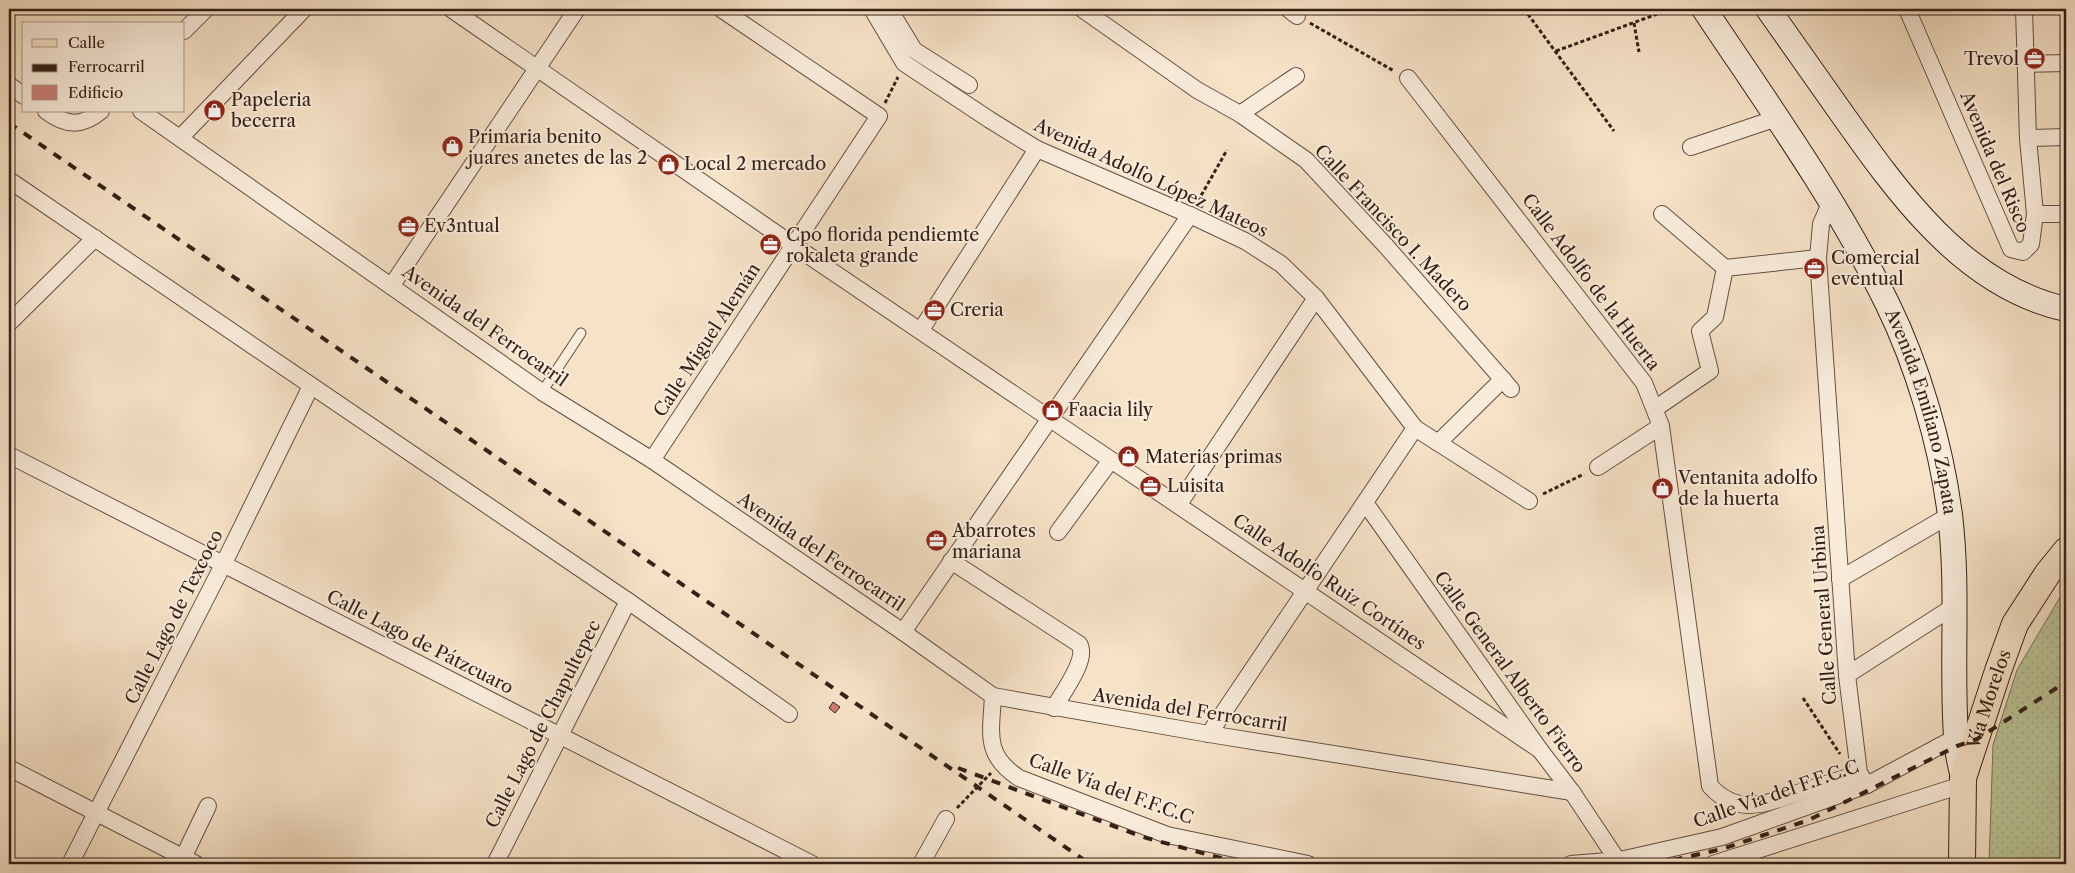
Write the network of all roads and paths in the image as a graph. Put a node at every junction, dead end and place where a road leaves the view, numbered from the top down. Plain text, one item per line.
1 (206, 9) edge
2 (304, 9) edge
3 (450, 9) edge
4 (576, 9) edge
5 (721, 9) edge
6 (872, 9) edge
7 (889, 9) edge
8 (1082, 9) edge
9 (1524, 9) edge
10 (1671, 9) edge
11 (1704, 9) edge
12 (1768, 9) edge
13 (1907, 9) edge
14 (2024, 9) edge
15 (1292, 12) edge
16 (1634, 23) junction
17 (185, 30) edge
18 (1556, 51) junction
19 (1639, 52) dead end
20 (904, 63) junction
21 (2066, 63) edge
22 (2025, 64) junction
23 (537, 67) junction
24 (1296, 76) dead end
25 (1408, 78) joint
26 (9, 85) edge
27 (968, 85) dead end
28 (22, 95) edge
29 (48, 112) edge
30 (100, 112) edge
31 (142, 112) edge
32 (1240, 114) junction
33 (880, 116) junction
34 (1777, 118) junction
35 (1614, 131) dead end
36 (2066, 137) edge
37 (180, 138) junction
38 (2028, 138) junction
39 (1690, 147) dead end
40 (1037, 149) junction
41 (1227, 150) dead end
42 (9, 180) edge
43 (1831, 201) junction
44 (1662, 214) dead end
45 (2035, 214) junction
46 (2066, 214) edge
47 (1190, 215) junction
48 (95, 238) junction
49 (793, 245) junction
50 (1818, 258) junction
51 (1725, 268) junction
52 (392, 284) junction
53 (1316, 298) junction
54 (2066, 309) edge
55 (9, 323) edge
56 (921, 330) junction
57 (581, 333) dead end
58 (311, 386) junction
59 (542, 392) junction
60 (1656, 408) junction
61 (1049, 418) junction
62 (1662, 426) junction
63 (1415, 428) junction
64 (1438, 443) junction
65 (9, 454) edge
66 (652, 460) junction
67 (1111, 460) junction
68 (1598, 467) joint
69 (1529, 501) joint
70 (1179, 504) junction
71 (1366, 504) junction
72 (1950, 515) junction
73 (1058, 532) dead end
74 (2066, 551) edge
75 (951, 561) junction
76 (224, 563) junction
77 (1840, 579) junction
78 (1304, 590) junction
79 (628, 601) junction
80 (1956, 605) junction
81 (904, 632) junction
82 (1847, 675) junction
83 (993, 696) junction
84 (1803, 698) dead end
85 (1054, 708) junction
86 (789, 714) dead end
87 (1981, 722) junction
88 (1209, 734) junction
89 (559, 736) junction
90 (1956, 738) junction
91 (1540, 750) junction
92 (1000, 764) junction
93 (9, 768) edge
94 (1860, 777) junction
95 (1963, 781) junction
96 (1572, 792) junction
97 (208, 806) dead end
98 (96, 814) junction
99 (946, 819) joint
100 (190, 861) edge
101 (1620, 862) edge
102 (70, 864) edge
103 (495, 864) edge
104 (812, 864) edge
105 (921, 864) edge
106 (1308, 864) edge
107 (1571, 864) edge
108 (1713, 864) edge
109 (1962, 864) edge

1 - 17 street
2 - 37 street
3 - 23 street, Calle Adolfo Ruiz Cortínes
4 - 23 street
5 - 33 street
6 - 20 street, Avenida Adolfo López Mateos
7 - 27 street
8 - 32 street, Calle Francisco I. Madero
9 - 18 path
10 - 16 path
11 - 34 main road, Avenida Emiliano Zapata
12 - 54 main road
13 - 45 street, Avenida del Risco
14 - 22 street
15 - 25 path
16 - 18 path
16 - 19 path
18 - 35 path
20 - 33 path
20 - 40 street, Avenida Adolfo López Mateos
21 - 22 street
22 - 38 street
23 - 49 street, Calle Adolfo Ruiz Cortínes
23 - 52 street
24 - 32 street
25 - 60 street, Calle Adolfo de la Huerta
26 - 28 street
29 - 30 street
31 - 37 street, Avenida del Ferrocarril
32 - 64 street, Calle Francisco I. Madero
33 - 49 street, Calle Miguel Alemán
34 - 39 street
34 - 43 main road, Avenida Emiliano Zapata
36 - 38 street
37 - 52 street, Avenida del Ferrocarril
38 - 45 street
40 - 47 street, Avenida Adolfo López Mateos
40 - 56 street
41 - 47 path
42 - 48 street
43 - 50 street, Calle General Urbina
43 - 72 main road, Avenida Emiliano Zapata
44 - 51 street
45 - 46 street
47 - 53 street, Avenida Adolfo López Mateos
47 - 61 street
48 - 55 street
48 - 58 street
49 - 56 street, Calle Adolfo Ruiz Cortínes
49 - 66 street, Calle Miguel Alemán
50 - 51 street
50 - 77 street, Calle General Urbina
51 - 60 street
52 - 59 street, Avenida del Ferrocarril
53 - 63 street, Avenida Adolfo López Mateos
53 - 70 street
56 - 61 street, Calle Adolfo Ruiz Cortínes
57 - 59 lane
58 - 76 street, Calle Lago de Texcoco
58 - 79 street
59 - 66 street, Avenida del Ferrocarril
60 - 62 street, Calle Adolfo de la Huerta
61 - 67 street, Calle Adolfo Ruiz Cortínes
61 - 75 street
62 - 68 street
62 - 94 street, Calle Adolfo de la Huerta
63 - 64 street, Avenida Adolfo López Mateos
63 - 71 street
64 - 69 street, Avenida Adolfo López Mateos
65 - 76 street, Calle Lago de Pátzcuaro
66 - 81 street, Avenida del Ferrocarril
67 - 70 street, Calle Adolfo Ruiz Cortínes
67 - 73 street
68 - 69 path
70 - 78 street, Calle Adolfo Ruiz Cortínes
71 - 78 street
71 - 91 street, Calle General Alberto Fierro
72 - 77 street
72 - 80 main road, Avenida Emiliano Zapata
74 - 87 main road, Vía Morelos
75 - 81 street
75 - 85 street
76 - 89 street, Calle Lago de Pátzcuaro
76 - 98 street, Calle Lago de Texcoco
77 - 82 street, Calle General Urbina
78 - 88 street
78 - 91 street, Calle Adolfo Ruiz Cortínes
79 - 86 street
79 - 89 street, Calle Lago de Chapultepec
80 - 82 street
80 - 90 main road, Avenida Emiliano Zapata
81 - 83 street, Avenida del Ferrocarril
82 - 94 street, Calle General Urbina
83 - 85 street, Avenida del Ferrocarril
83 - 92 street, Calle Vía del F.F.C.C
84 - 94 path
85 - 88 street, Avenida del Ferrocarril
87 - 90 street, Calle Vía del F.F.C.C
87 - 95 main road, Vía Morelos
88 - 96 street, Avenida del Ferrocarril
89 - 103 street, Calle Lago de Chapultepec
89 - 104 street, Calle Lago de Pátzcuaro
90 - 94 street, Calle Vía del F.F.C.C
90 - 95 main road, Avenida Emiliano Zapata
91 - 96 street, Calle General Alberto Fierro
92 - 99 path
92 - 106 street, Calle Vía del F.F.C.C
93 - 98 street
94 - 101 street, Calle Vía del F.F.C.C
95 - 108 street
95 - 109 main road, Vía Morelos
96 - 101 street, Calle General Alberto Fierro
97 - 100 street
98 - 100 street
98 - 102 street, Calle Lago de Texcoco
99 - 105 street
101 - 107 street, Calle Vía del F.F.C.C

